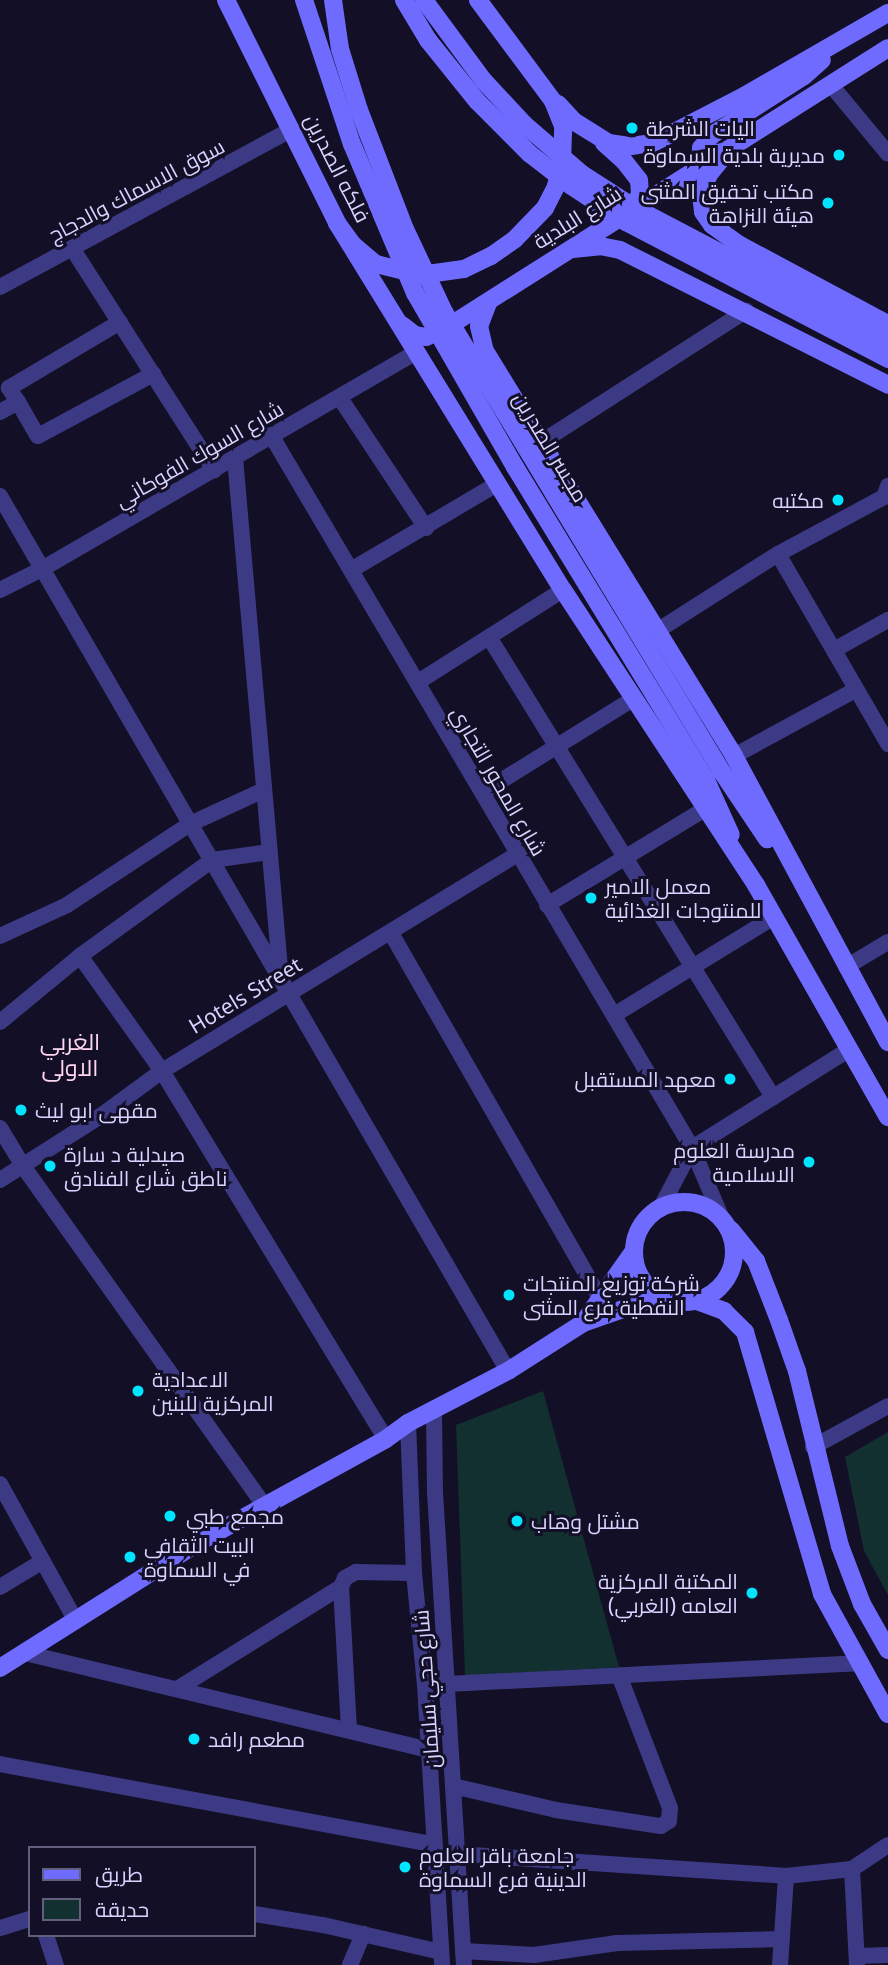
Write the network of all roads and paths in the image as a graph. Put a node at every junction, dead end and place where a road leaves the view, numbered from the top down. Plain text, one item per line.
1 (226, 0) edge
2 (304, 0) edge
3 (333, 0) edge
4 (404, 0) edge
5 (424, 0) edge
6 (478, 0) edge
7 (888, 13) edge
8 (851, 34) junction
9 (888, 48) edge
10 (540, 81) junction
11 (831, 85) junction
12 (292, 129) junction
13 (586, 130) junction
14 (741, 141) junction
15 (723, 151) junction
16 (888, 154) edge
17 (621, 216) junction
18 (337, 223) junction
19 (72, 248) junction
20 (554, 257) junction
21 (0, 287) edge
22 (488, 303) junction
23 (746, 311) junction
24 (397, 320) junction
25 (120, 322) junction
26 (888, 324) edge
27 (888, 341) edge
28 (417, 352) junction
29 (888, 359) edge
30 (153, 374) junction
31 (888, 385) edge
32 (512, 396) junction
33 (340, 398) junction
34 (18, 402) junction
35 (0, 412) edge
36 (464, 432) junction
37 (271, 435) junction
38 (540, 443) junction
39 (235, 458) junction
40 (214, 470) junction
41 (497, 484) junction
42 (887, 494) edge
43 (0, 496) edge
44 (426, 528) junction
45 (778, 554) junction
46 (43, 569) junction
47 (351, 570) junction
48 (0, 590) edge
49 (563, 590) junction
50 (888, 620) edge
51 (657, 631) junction
52 (489, 637) junction
53 (834, 650) junction
54 (418, 682) junction
55 (855, 690) junction
56 (633, 699) junction
57 (888, 744) edge
58 (556, 747) junction
59 (734, 756) junction
60 (714, 776) junction
61 (264, 790) junction
62 (483, 792) junction
63 (705, 809) junction
64 (190, 824) junction
65 (270, 852) junction
66 (517, 854) junction
67 (212, 860) junction
68 (625, 860) junction
69 (800, 884) junction
70 (756, 885) junction
71 (547, 905) junction
72 (775, 917) junction
73 (391, 933) junction
74 (0, 936) edge
75 (888, 942) edge
76 (80, 956) junction
77 (693, 965) junction
78 (846, 967) junction
79 (280, 974) junction
80 (289, 992) junction
81 (614, 1015) junction
82 (0, 1022) edge
83 (888, 1042) edge
84 (848, 1050) junction
85 (162, 1071) junction
86 (772, 1097) junction
87 (888, 1117) edge
88 (0, 1128) edge
89 (692, 1148) junction
90 (23, 1166) junction
91 (0, 1180) edge
92 (661, 1207) junction
93 (727, 1224) junction
94 (633, 1252) junction
95 (660, 1296) junction
96 (601, 1300) junction
97 (697, 1301) junction
98 (583, 1324) junction
99 (509, 1371) junction
100 (888, 1406) edge
101 (433, 1411) junction
102 (408, 1423) junction
103 (386, 1439) junction
104 (813, 1447) junction
105 (0, 1484) edge
106 (265, 1507) junction
107 (43, 1561) junction
108 (414, 1573) junction
109 (0, 1587) edge
110 (341, 1587) junction
111 (76, 1621) junction
112 (888, 1650) edge
113 (25, 1653) junction
114 (858, 1663) junction
115 (0, 1668) edge
116 (619, 1675) junction
117 (447, 1684) junction
118 (177, 1689) junction
119 (888, 1714) edge
120 (349, 1730) junction
121 (429, 1750) junction
122 (0, 1764) edge
123 (453, 1786) junction
124 (888, 1844) edge
125 (435, 1845) junction
126 (457, 1854) junction
127 (852, 1869) junction
128 (786, 1876) junction
129 (256, 1914) edge
130 (28, 1920) edge
131 (0, 1928) edge
132 (363, 1934) junction
133 (47, 1937) edge
134 (782, 1939) junction
135 (888, 1955) edge
136 (442, 1958) edge
137 (463, 1958) edge
138 (857, 1960) edge
139 (56, 1965) edge
140 (350, 1965) edge
141 (780, 1965) edge

1 - 12 main road, فلكه الصدرين
2 - 60 main road, مجسر الصدرين, bridge
3 - 60 main road, مجسر الصدرين, bridge
4 - 29 main road, bridge
5 - 27 main road, bridge
6 - 10 main road, فلكه الصدرين
7 - 8 main road
8 - 13 main road
8 - 15 main road
9 - 11 main road, شارع البلدية
10 - 13 main road
10 - 18 main road, فلكه الصدرين
11 - 14 main road, شارع البلدية
11 - 16 street
12 - 18 main road, فلكه الصدرين
12 - 19 street, سوق الاسماك والدجاج
13 - 17 main road
14 - 15 main road, شارع البلدية
14 - 26 main road
15 - 17 main road, شارع البلدية
17 - 20 main road, شارع البلدية
18 - 24 main road
19 - 21 street, سوق الاسماك والدجاج
19 - 25 street
20 - 22 main road, شارع البلدية
20 - 23 main road
22 - 24 main road, شارع البلدية
22 - 32 main road
23 - 31 main road
23 - 38 street
24 - 28 main road
25 - 30 street
25 - 34 street
28 - 33 street, شارع السوك الفوكاني
28 - 36 main road
30 - 34 street
30 - 40 street
32 - 36 main road
32 - 38 main road
33 - 37 street, شارع السوك الفوكاني
33 - 44 street
34 - 35 street
36 - 41 main road
37 - 39 street, شارع السوك الفوكاني
37 - 47 street, شارع المحور التجاري
38 - 51 main road
39 - 40 street, شارع السوك الفوكاني
39 - 61 street
40 - 46 street, شارع السوك الفوكاني
41 - 44 street
41 - 49 main road
42 - 45 street
43 - 46 street
44 - 47 street
45 - 51 street
45 - 53 street
46 - 48 street, شارع السوك الفوكاني
46 - 64 street
47 - 54 street, شارع المحور التجاري
49 - 52 street
49 - 56 main road
50 - 53 street
51 - 59 main road
52 - 54 street
52 - 58 street
53 - 55 street
54 - 62 street, شارع المحور التجاري
55 - 57 street
55 - 59 street
56 - 58 street
56 - 63 main road
58 - 62 street
58 - 68 street
59 - 69 main road
60 - 69 main road, مجسر الصدرين
60 - 70 main road, مجسر الصدرين
61 - 64 street
61 - 65 street
62 - 66 street, شارع المحور التجاري
63 - 68 street
63 - 70 main road
64 - 67 street
64 - 74 street
65 - 67 street
65 - 79 street
66 - 71 street, شارع المحور التجاري
66 - 73 street, Hotels Street
67 - 76 street
67 - 79 street
68 - 71 street
68 - 77 street
69 - 78 main road
70 - 72 main road
71 - 81 street, شارع المحور التجاري
72 - 77 street
72 - 84 main road
73 - 80 street, Hotels Street
73 - 96 street
75 - 78 street
76 - 82 street
76 - 85 street
77 - 81 street
77 - 86 street
78 - 83 main road
79 - 80 street
80 - 85 street, Hotels Street
80 - 99 street
81 - 89 street, شارع المحور التجاري
84 - 86 street
84 - 87 main road
85 - 90 street, Hotels Street
85 - 103 street
86 - 89 street
88 - 90 street
89 - 92 street
89 - 93 street, شارع المحور التجاري
90 - 91 street, Hotels Street
90 - 106 street
92 - 93 main road
92 - 94 main road
93 - 97 main road
93 - 104 main road
94 - 95 main road
94 - 96 main road
95 - 97 main road
95 - 98 main road
96 - 98 main road
97 - 114 main road
98 - 99 main road
99 - 101 main road
100 - 104 street
101 - 102 main road
101 - 117 street, شارع حجي سليمان
102 - 103 main road
102 - 108 street, شارع حجي سليمان
103 - 106 main road
104 - 112 main road
105 - 107 street
106 - 111 main road
107 - 109 street
107 - 111 street
108 - 110 street
108 - 121 street, شارع حجي سليمان
110 - 118 street
110 - 120 street
111 - 113 main road
113 - 115 main road
113 - 118 street
114 - 116 street
114 - 119 main road
116 - 117 street
116 - 123 street
117 - 123 street, شارع حجي سليمان
118 - 120 street
120 - 121 street
121 - 125 street, شارع حجي سليمان
122 - 125 street
123 - 126 street, شارع حجي سليمان
124 - 127 street
125 - 136 street, شارع حجي سليمان
126 - 128 street
126 - 137 street, شارع حجي سليمان
127 - 128 street
127 - 138 street
128 - 134 street
129 - 132 street
130 - 131 street
132 - 136 street
132 - 140 street
133 - 139 street
134 - 137 street
134 - 141 street
135 - 138 street

